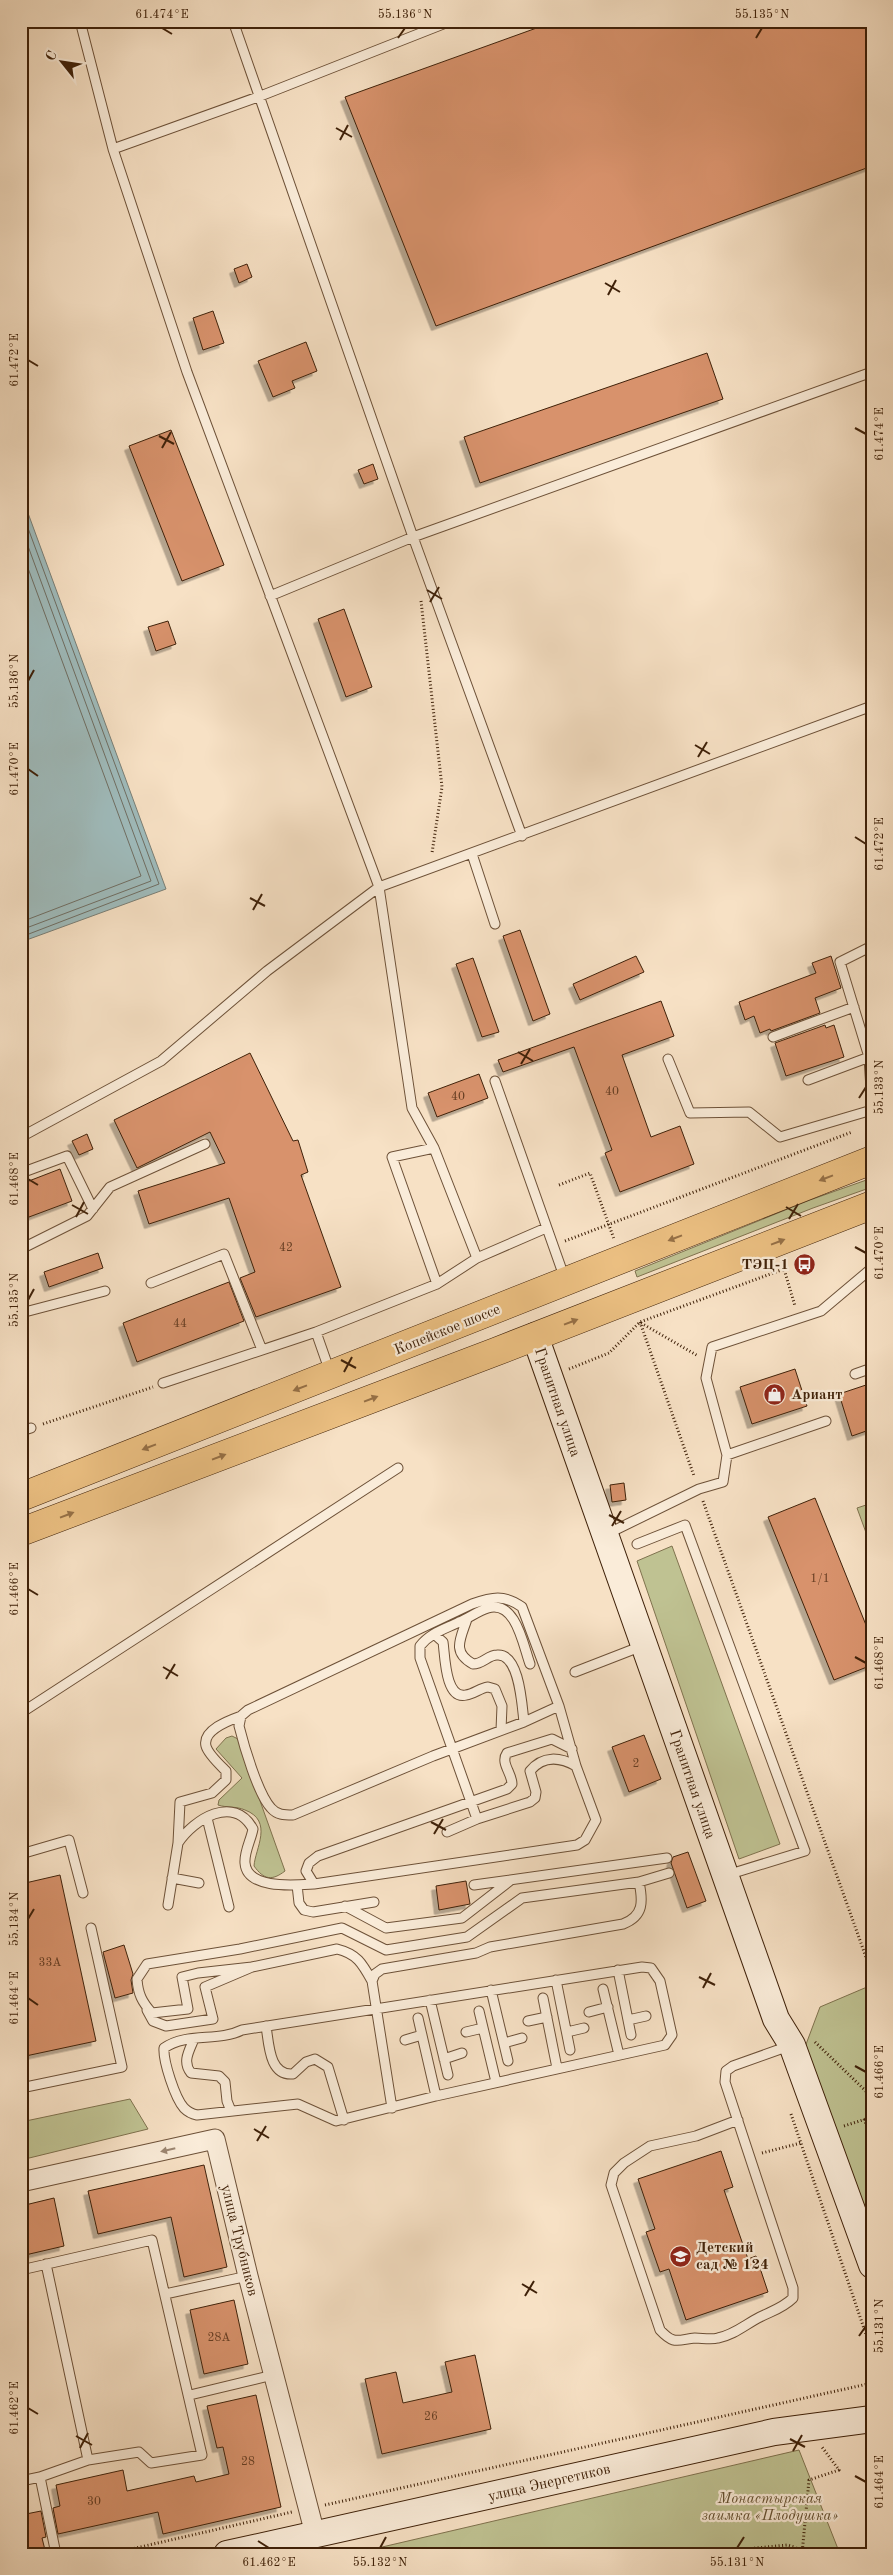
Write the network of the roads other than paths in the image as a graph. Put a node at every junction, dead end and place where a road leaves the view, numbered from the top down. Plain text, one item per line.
1 (80, 21) edge
2 (232, 21) edge
3 (451, 21) edge
4 (258, 97) junction
5 (113, 149) junction
6 (872, 372) edge
7 (413, 537) junction
8 (270, 596) junction
9 (872, 706) edge
10 (522, 836) junction
11 (472, 854) junction
12 (379, 887) junction
13 (496, 924) dead end
14 (872, 946) edge
15 (854, 1006) junction
16 (773, 1037) dead end
17 (870, 1057) edge
18 (668, 1059) dead end
19 (808, 1080) dead end
20 (495, 1081) dead end
21 (872, 1105) edge
22 (872, 1110) edge
23 (21, 1137) edge
24 (205, 1144) dead end
25 (434, 1148) junction
26 (872, 1160) edge
27 (21, 1173) edge
28 (872, 1205) edge
29 (93, 1209) junction
30 (546, 1228) junction
31 (21, 1249) edge
32 (477, 1258) junction
33 (872, 1268) edge
34 (566, 1282) junction
35 (151, 1283) dead end
36 (437, 1284) junction
37 (105, 1291) dead end
38 (522, 1299) junction
39 (21, 1313) edge
40 (316, 1332) junction
41 (535, 1336) junction
42 (262, 1350) junction
43 (872, 1368) edge
44 (855, 1374) dead end
45 (331, 1376) junction
46 (163, 1383) road end
47 (826, 1421) dead end
48 (31, 1428) road end
49 (21, 1431) edge
50 (726, 1455) junction
51 (398, 1468) dead end
52 (21, 1497) edge
53 (22, 1533) edge
54 (605, 1535) junction
55 (636, 1544) dead end
56 (467, 1619) junction
57 (434, 1634) junction
58 (644, 1646) junction
59 (530, 1664) dead end
60 (575, 1672) dead end
61 (560, 1706) junction
62 (21, 1713) edge
63 (241, 1716) junction
64 (524, 1722) junction
65 (501, 1730) junction
66 (452, 1748) junction
67 (572, 1748) junction
68 (576, 1766) junction
69 (470, 1801) junction
70 (207, 1818) junction
71 (477, 1819) junction
72 (447, 1832) dead end
73 (178, 1843) junction
74 (21, 1854) edge
75 (667, 1858) dead end
76 (669, 1873) dead end
77 (725, 1876) junction
78 (172, 1878) junction
79 (511, 1880) junction
80 (639, 1882) junction
81 (199, 1883) dead end
82 (314, 1884) junction
83 (297, 1885) junction
84 (474, 1885) dead end
85 (83, 1893) dead end
86 (374, 1902) dead end
87 (168, 1905) dead end
88 (345, 1906) junction
89 (229, 1907) dead end
90 (91, 1928) dead end
91 (252, 1967) junction
92 (618, 1970) junction
93 (556, 1980) junction
94 (372, 1981) junction
95 (604, 1989) dead end
96 (491, 1990) junction
97 (542, 1998) dead end
98 (430, 2000) junction
99 (143, 2003) junction
100 (608, 2007) junction
101 (375, 2009) junction
102 (479, 2011) dead end
103 (589, 2012) dead end
104 (646, 2016) dead end
105 (546, 2017) junction
106 (418, 2018) dead end
107 (628, 2020) junction
108 (528, 2021) dead end
109 (266, 2026) junction
110 (483, 2028) junction
111 (584, 2028) dead end
112 (466, 2032) dead end
113 (567, 2032) junction
114 (631, 2034) dead end
115 (422, 2035) junction
116 (522, 2038) dead end
117 (194, 2039) junction
118 (405, 2040) dead end
119 (800, 2041) junction
120 (504, 2043) junction
121 (570, 2050) dead end
122 (462, 2053) dead end
123 (619, 2055) junction
124 (444, 2059) junction
125 (508, 2061) dead end
126 (557, 2068) junction
127 (448, 2075) dead end
128 (496, 2082) junction
129 (21, 2088) edge
130 (436, 2096) junction
131 (392, 2108) junction
132 (230, 2111) junction
133 (344, 2120) junction
134 (738, 2120) junction
135 (21, 2182) edge
136 (46, 2264) junction
137 (872, 2265) edge
138 (21, 2270) edge
139 (248, 2276) junction
140 (165, 2294) junction
141 (273, 2376) junction
142 (190, 2395) junction
143 (872, 2418) edge
144 (88, 2460) junction
145 (40, 2477) junction
146 (21, 2481) edge
147 (315, 2534) junction
148 (56, 2554) edge
149 (227, 2554) edge

1 - 5 lane
2 - 4 lane
3 - 4 lane
4 - 5 lane
4 - 7 lane
5 - 8 lane
6 - 7 lane
7 - 8 lane
7 - 10 lane
8 - 12 lane
9 - 10 lane
10 - 11 lane
11 - 12 lane
11 - 13 lane
12 - 23 lane
12 - 25 lane
14 - 15 lane
15 - 16 lane
15 - 17 lane
17 - 19 lane
17 - 21 lane
18 - 22 lane
20 - 30 lane
24 - 29 lane
25 - 32 lane
25 - 36 lane
26 -> 34 main road, Копейское шоссе
27 - 29 lane
41 -> 28 main road
29 - 31 lane
30 - 32 lane
30 - 34 lane
32 - 36 lane
33 - 50 lane
34 - 38 main road, Копейское шоссе
35 - 42 lane
36 - 40 lane
37 - 39 lane
38 - 41 main road, Гранитная улица
38 - 45 main road, Копейское шоссе
40 - 42 lane
40 - 45 lane
53 -> 41 main road
41 - 54 street, Гранитная улица
42 - 46 lane
43 - 44 lane
45 -> 52 main road, Копейское шоссе
47 - 50 lane
48 - 49 lane
50 - 54 lane
51 - 62 lane
54 - 58 street, Гранитная улица
55 - 77 lane
56 - 57 lane
56 - 59 lane
56 - 64 lane
57 - 65 lane
57 - 66 lane
58 - 60 lane
58 - 77 street, Гранитная улица
61 - 63 lane
61 - 64 lane
61 - 67 lane
63 - 66 lane
63 - 73 lane
64 - 65 lane
65 - 66 lane
66 - 69 lane
67 - 68 lane
67 - 69 lane
68 - 71 lane
68 - 82 lane
69 - 71 lane
69 - 82 lane
70 - 73 lane
70 - 83 lane
70 - 89 lane
71 - 72 lane
73 - 78 lane
74 - 85 lane
75 - 79 lane
76 - 80 lane
77 - 119 street, Гранитная улица
78 - 81 lane
78 - 87 lane
79 - 84 lane
79 - 88 lane
80 - 94 lane
80 - 99 lane
82 - 83 lane
83 - 88 lane
86 - 88 lane
90 - 129 lane
91 - 94 lane
91 - 99 lane
91 - 99 lane
92 - 93 lane
92 - 107 lane
92 - 123 lane
93 - 96 lane
93 - 113 lane
94 - 101 lane
95 - 100 lane
96 - 98 lane
96 - 120 lane
97 - 105 lane
98 - 101 lane
98 - 124 lane
100 - 103 lane
100 - 123 lane
101 - 109 lane
101 - 131 lane
102 - 110 lane
104 - 107 lane
105 - 108 lane
105 - 126 lane
106 - 115 lane
107 - 114 lane
109 - 117 lane
109 - 133 lane
110 - 112 lane
110 - 128 lane
111 - 113 lane
113 - 121 lane
115 - 118 lane
115 - 130 lane
116 - 120 lane
117 - 132 lane
117 - 132 lane
119 - 134 lane
119 - 137 street, Гранитная улица
120 - 125 lane
122 - 124 lane
123 - 126 lane
124 - 127 lane
126 - 128 lane
128 - 130 lane
130 - 131 lane
131 - 133 lane
132 - 133 lane
134 - 134 lane
139 -> 135 street, улица Трубников
136 - 138 lane
136 - 140 lane
136 - 144 lane
139 - 140 lane
139 - 141 street, улица Трубников
140 - 142 lane
141 - 142 lane
141 - 147 street, улица Трубников
142 - 144 lane
143 - 147 street, улица Энергетиков
144 - 145 lane
145 - 146 lane
145 - 148 lane
147 - 149 street, улица Энергетиков

